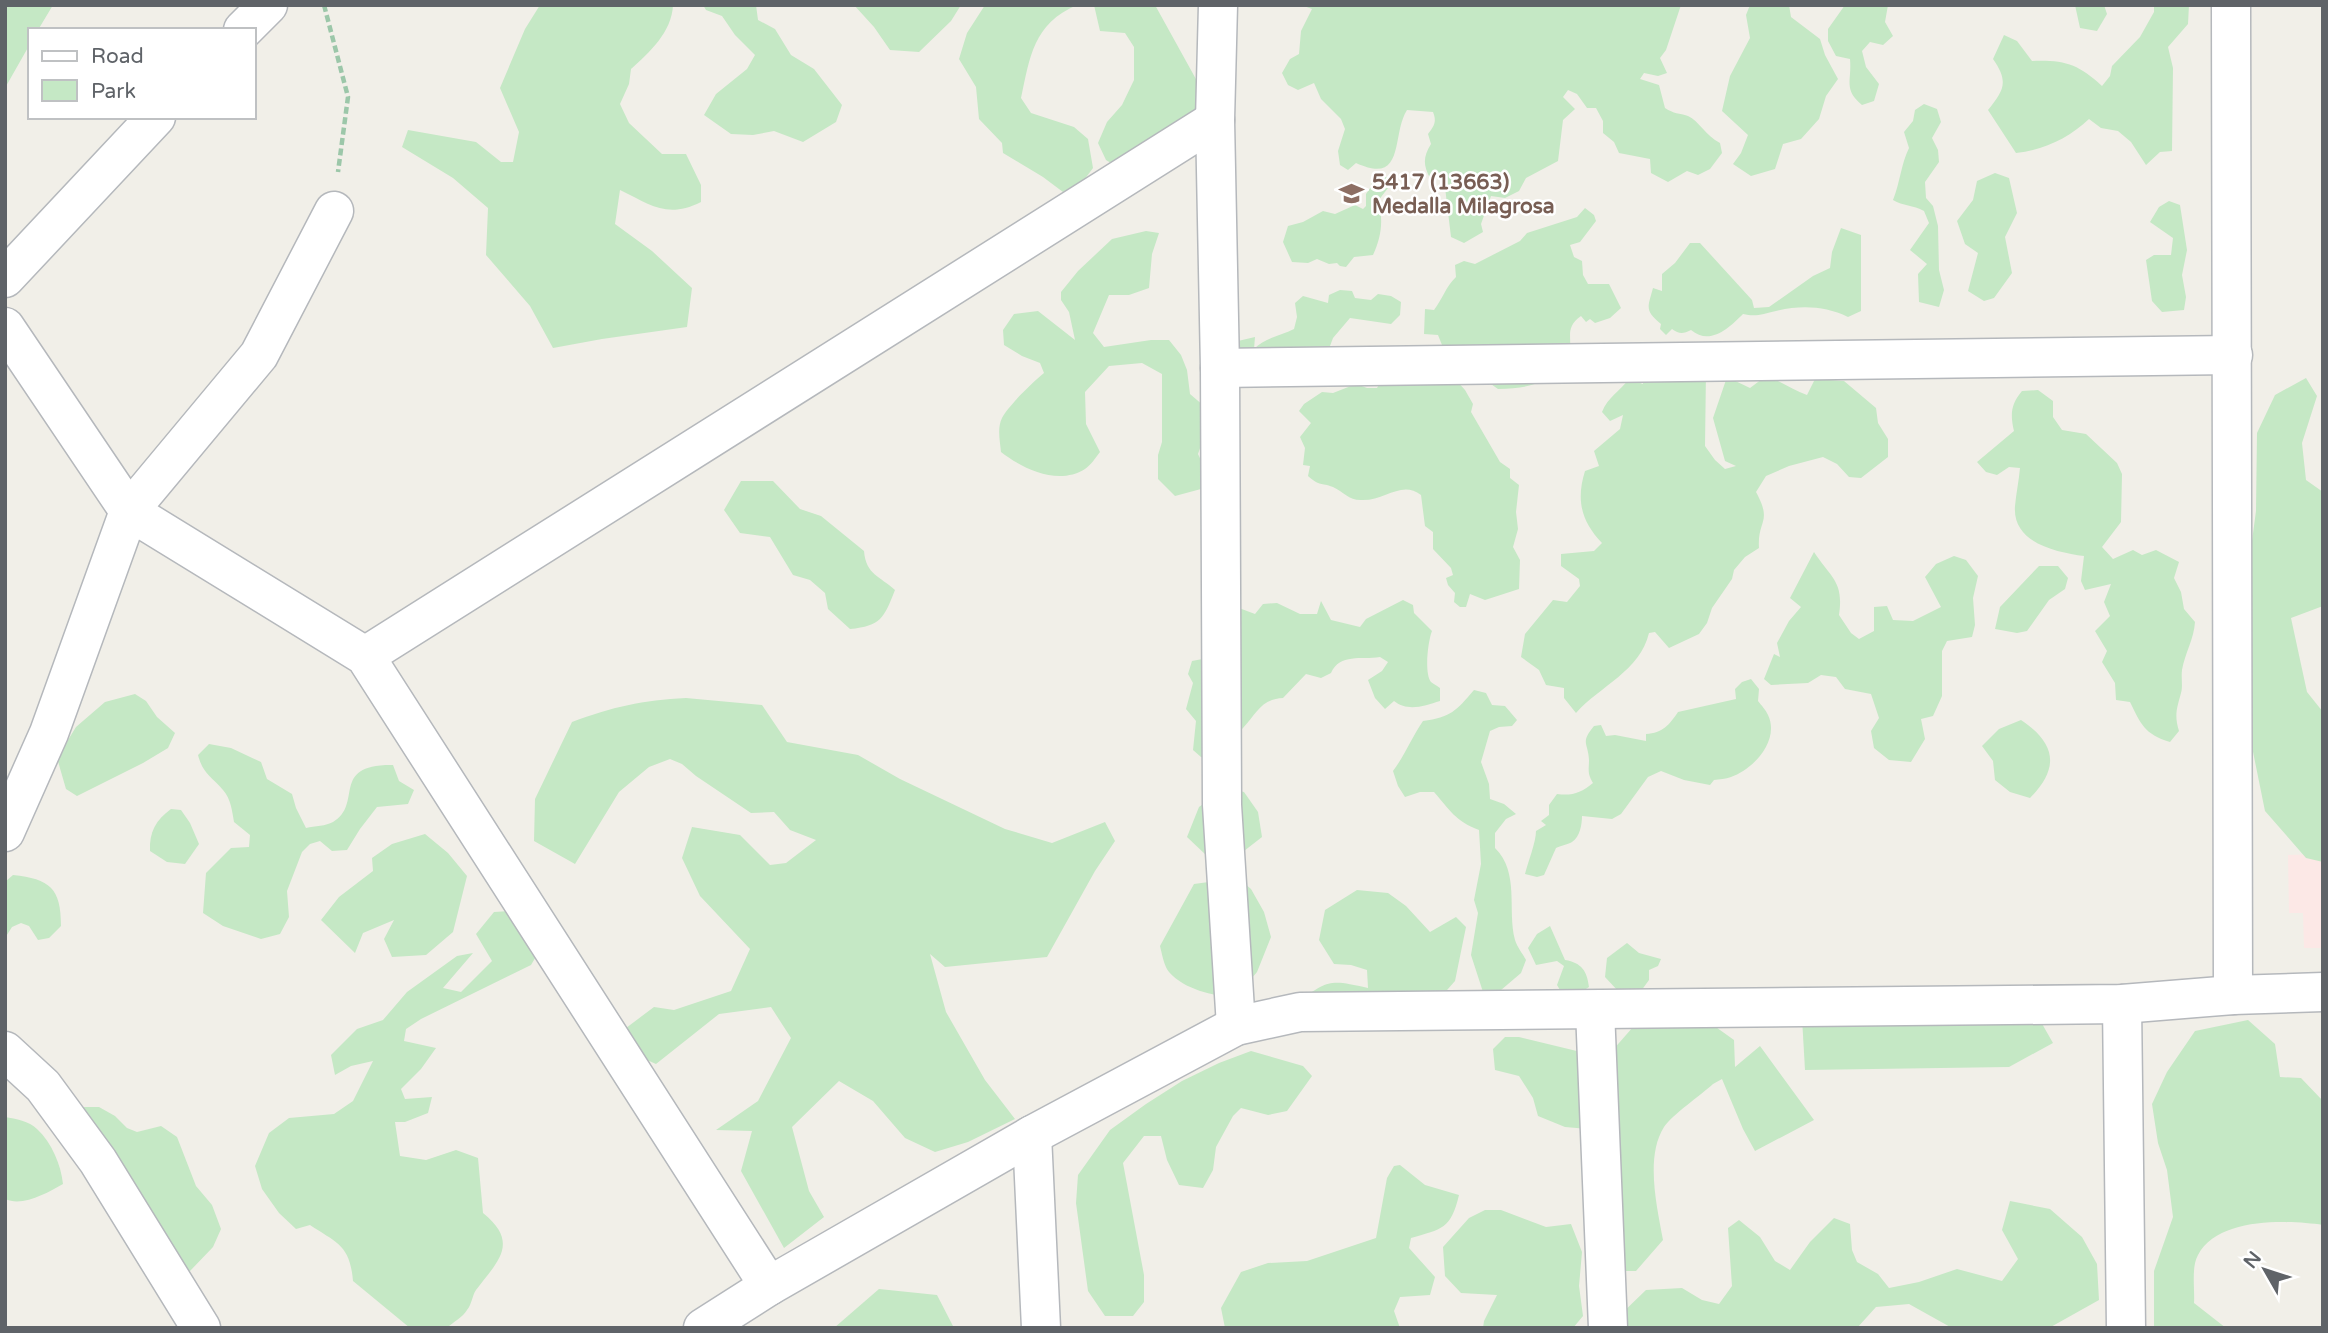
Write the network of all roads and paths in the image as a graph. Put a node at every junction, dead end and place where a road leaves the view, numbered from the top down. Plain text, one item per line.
1 (268, 5) edge
2 (324, 5) edge
3 (1218, 5) edge
4 (2231, 5) edge
5 (245, 28) edge
6 (154, 119) edge
7 (1215, 120) junction
8 (334, 211) joint
9 (5, 278) edge
10 (5, 327) edge
11 (2233, 355) junction
12 (1220, 368) junction
13 (129, 511) junction
14 (365, 656) junction
15 (5, 832) edge
16 (2323, 992) edge
17 (2233, 995) junction
18 (2122, 1004) junction
19 (1595, 1010) junction
20 (1236, 1026) junction
21 (5, 1051) edge
22 (1032, 1135) junction
23 (769, 1286) junction
24 (201, 1328) edge
25 (703, 1328) edge
26 (1041, 1328) edge
27 (1608, 1328) edge
28 (2126, 1328) edge

1 - 5 street
2 - 8 path
3 - 7 street
4 - 11 street
6 - 9 street
7 - 12 street
7 - 14 street
8 - 13 street
10 - 13 street
11 - 12 street
11 - 17 street
12 - 20 street
13 - 14 street
13 - 15 street
14 - 23 street
16 - 17 street
17 - 18 street
18 - 19 street
18 - 28 street
19 - 20 street
19 - 27 street
20 - 22 street
21 - 24 street
22 - 23 street
22 - 26 street
23 - 25 street

